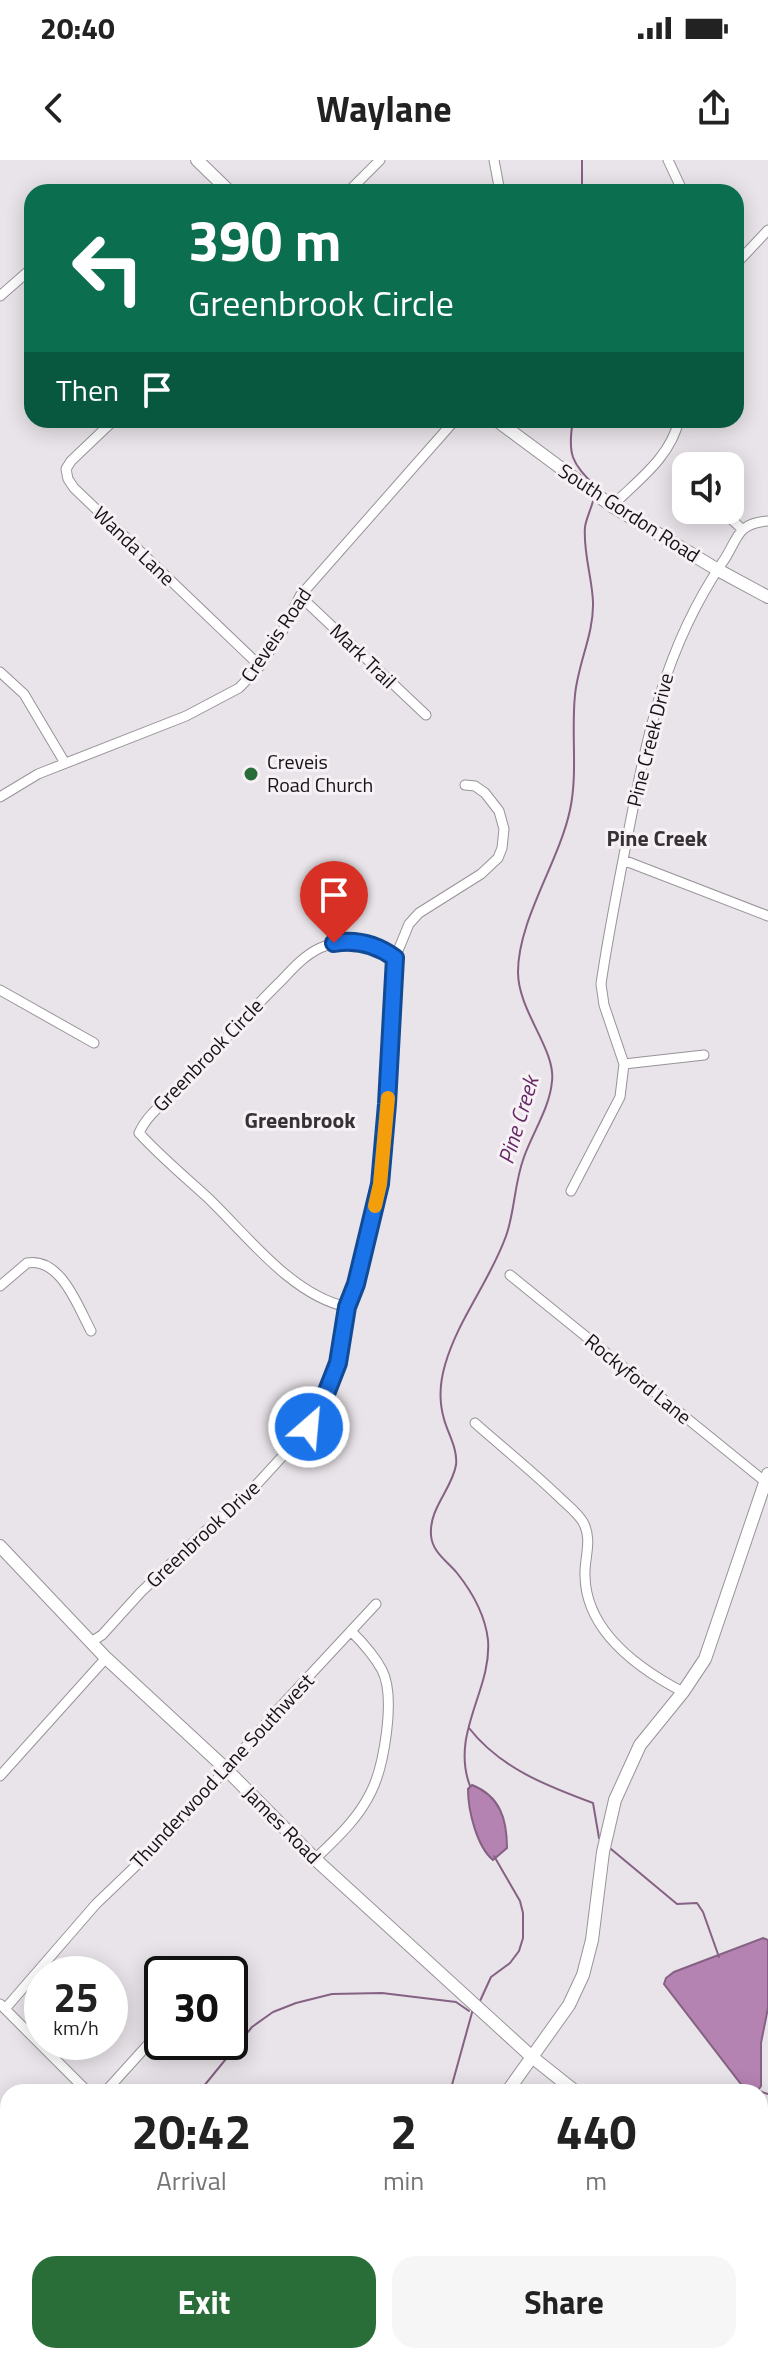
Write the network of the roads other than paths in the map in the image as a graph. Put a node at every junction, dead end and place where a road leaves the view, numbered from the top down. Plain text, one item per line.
1 (197, 160) edge
2 (380, 160) edge
3 (494, 160) edge
4 (668, 160) edge
5 (222, 184) edge
6 (356, 184) edge
7 (498, 184) edge
8 (679, 184) edge
9 (768, 230) edge
10 (744, 252) edge
11 (24, 275) edge
12 (0, 296) edge
13 (106, 428) edge
14 (448, 428) edge
15 (507, 428) edge
16 (676, 428) edge
17 (612, 506) junction
18 (768, 521) edge
19 (736, 524) edge
20 (742, 529) junction
21 (718, 570) junction
22 (300, 596) junction
23 (768, 597) edge
24 (260, 666) junction
25 (0, 672) edge
26 (426, 715) dead end
27 (65, 763) junction
28 (465, 785) dead end
29 (0, 797) edge
30 (623, 860) junction
31 (768, 916) edge
32 (395, 958) junction
33 (0, 990) edge
34 (94, 1043) dead end
35 (704, 1055) dead end
36 (624, 1064) junction
37 (571, 1191) dead end
38 (510, 1275) dead end
39 (0, 1286) edge
40 (347, 1307) junction
41 (91, 1331) dead end
42 (475, 1423) dead end
43 (767, 1480) edge
44 (0, 1546) edge
45 (376, 1604) dead end
46 (351, 1631) junction
47 (91, 1642) junction
48 (106, 1658) junction
49 (683, 1692) junction
50 (225, 1768) junction
51 (0, 1776) edge
52 (315, 1859) junction
53 (3, 2007) edge
54 (144, 2049) edge
55 (532, 2057) junction
56 (80, 2084) edge
57 (112, 2084) edge
58 (513, 2084) edge
59 (566, 2084) edge

1 - 5 street
2 - 6 street
3 - 7 street
4 - 8 street
9 - 10 street
11 - 12 street
13 - 24 street, Wanda Lane
14 - 22 street, Creveis Road
15 - 17 street, South Gordon Road
16 - 17 street
17 - 21 street, South Gordon Road
18 - 20 street
19 - 20 street
20 - 21 street, Pine Creek Drive
21 - 23 street, South Gordon Road
21 - 30 street, Pine Creek Drive
22 - 24 street, Creveis Road
22 - 26 street, Mark Trail
24 - 27 street, Creveis Road
25 - 27 street
27 - 29 street, Creveis Road
28 - 32 street, Greenbrook Drive
30 - 31 street
30 - 36 street, Pine Creek Drive
32 - 40 street, Greenbrook Drive
32 - 40 street, Greenbrook Circle
33 - 34 street
35 - 36 street
36 - 37 street, Pine Creek Drive
38 - 43 street, Rockyford Lane
39 - 41 street
40 - 47 street, Greenbrook Drive
42 - 49 street
43 - 49 street
44 - 47 street, James Road
45 - 46 street, Thunderwood Lane Southwest
46 - 50 street, Thunderwood Lane Southwest
46 - 52 street
47 - 48 street, James Road
48 - 50 street, James Road
48 - 51 street
49 - 55 street
50 - 52 street, James Road
50 - 53 street, Thunderwood Lane Southwest
52 - 55 street, James Road
53 - 56 street
54 - 57 street
55 - 58 street
55 - 59 street, James Road

